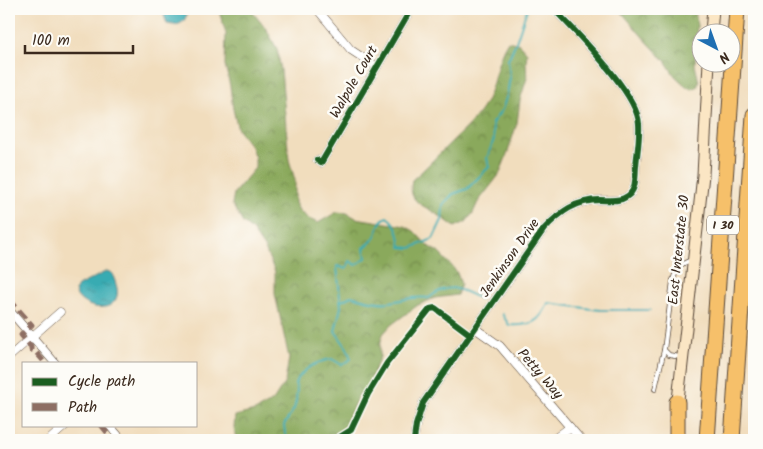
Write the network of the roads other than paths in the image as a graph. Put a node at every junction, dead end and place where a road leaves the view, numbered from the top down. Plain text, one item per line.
1 (317, 9) edge
2 (411, 9) edge
3 (554, 9) edge
4 (713, 9) edge
5 (737, 9) edge
6 (712, 22) edge
7 (377, 67) junction
8 (708, 72) edge
9 (754, 115) edge
10 (317, 160) dead end
11 (693, 259) junction
12 (9, 310) edge
13 (60, 312) dead end
14 (476, 329) junction
15 (32, 336) junction
16 (664, 350) junction
17 (9, 357) edge
18 (682, 358) junction
19 (54, 362) edge
20 (655, 389) dead end
21 (677, 402) joint
22 (65, 426) edge
23 (110, 426) edge
24 (570, 427) junction
25 (49, 440) edge
26 (122, 440) edge
27 (414, 440) edge
28 (554, 440) edge
29 (581, 440) edge
30 (676, 440) edge
31 (707, 440) edge
32 (732, 440) edge

1 - 7 street
2 - 7 street, Walpole Court
3 - 14 street, Jenkinson Drive
4 - 6 main road
5 - 31 highway, I 30
7 - 10 street, Walpole Court
8 - 11 main road, East Interstate 30
9 - 32 highway, I 30
11 - 16 lane
11 - 18 main road, East Interstate 30
12 - 15 street
13 - 15 street
14 - 24 street, Petty Way
14 - 27 street, Jenkinson Drive
15 - 17 street
15 - 19 street
16 - 18 lane
16 - 20 lane
18 - 21 main road, East Interstate 30
21 - 30 highway
22 - 25 street
23 - 26 street
24 - 28 street
24 - 29 street, Petty Way

